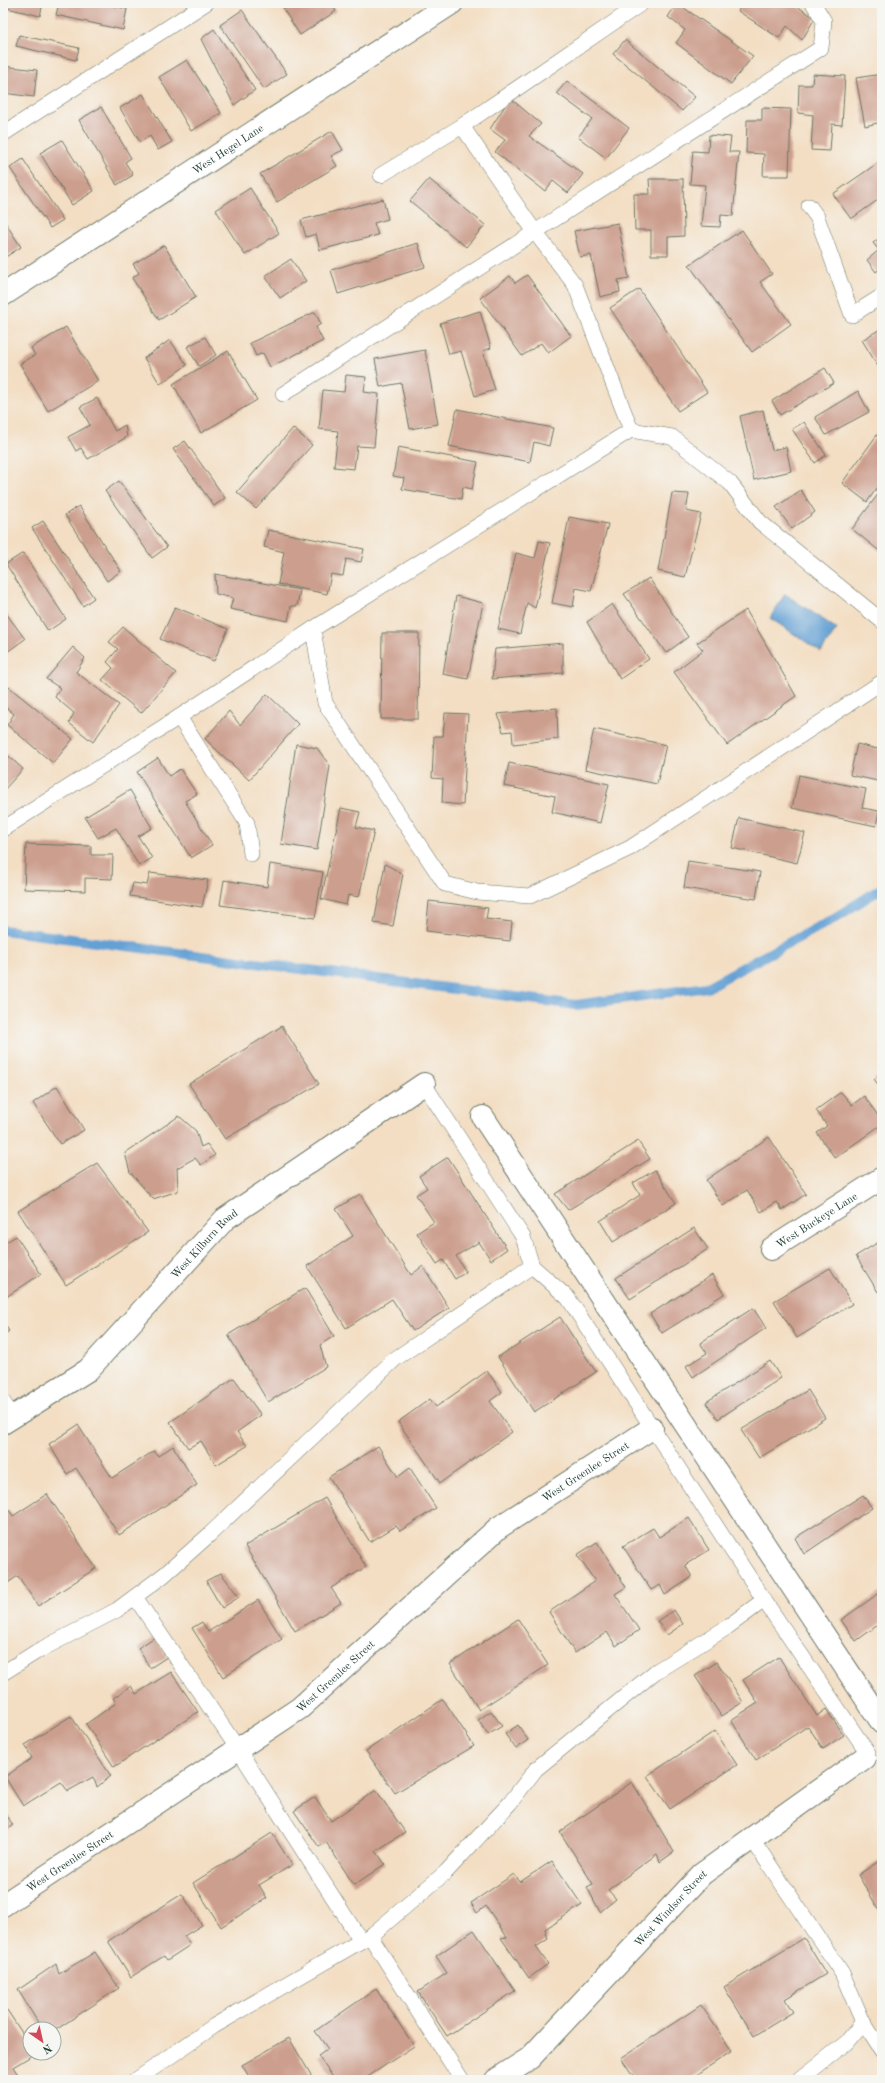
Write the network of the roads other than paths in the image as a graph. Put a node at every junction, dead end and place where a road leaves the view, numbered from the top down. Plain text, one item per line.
1 (206, 3) edge
2 (452, 3) edge
3 (642, 3) edge
4 (813, 3) edge
5 (462, 126) junction
6 (3, 134) edge
7 (381, 175) dead end
8 (809, 206) dead end
9 (535, 232) junction
10 (3, 295) edge
11 (882, 296) edge
12 (283, 394) dead end
13 (631, 430) junction
14 (882, 621) edge
15 (313, 629) junction
16 (882, 682) edge
17 (179, 717) junction
18 (3, 829) edge
19 (251, 854) dead end
20 (424, 1084) joint
21 (483, 1117) dead end
22 (882, 1178) edge
23 (771, 1249) dead end
24 (532, 1266) junction
25 (6, 1414) edge
26 (652, 1428) junction
27 (135, 1597) junction
28 (764, 1600) junction
29 (3, 1673) edge
30 (882, 1723) edge
31 (238, 1749) junction
32 (864, 1758) joint
33 (752, 1839) junction
34 (3, 1905) edge
35 (365, 1939) junction
36 (863, 2022) junction
37 (882, 2051) edge
38 (136, 2080) edge
39 (462, 2080) edge
40 (496, 2080) edge
41 (799, 2080) edge

1 - 6 lane
2 - 10 street, West Hegel Lane
3 - 5 lane
4 - 9 lane
5 - 7 lane
5 - 9 lane
8 - 11 lane
9 - 12 lane
9 - 13 lane
13 - 14 lane
13 - 15 lane
15 - 16 lane
15 - 17 lane
17 - 18 lane
17 - 19 lane
20 - 24 lane
20 - 25 street, West Kilburn Road
21 - 30 street
22 - 23 street, West Buckeye Lane
24 - 26 lane
24 - 27 lane
26 - 28 lane
26 - 31 street, West Greenlee Street
27 - 29 lane
27 - 31 lane
28 - 32 lane
28 - 35 lane
31 - 34 street, West Greenlee Street
31 - 35 lane
32 - 33 street, West Windsor Street
33 - 36 lane
33 - 40 street, West Windsor Street
35 - 38 lane
35 - 39 lane
36 - 37 lane
36 - 41 lane

